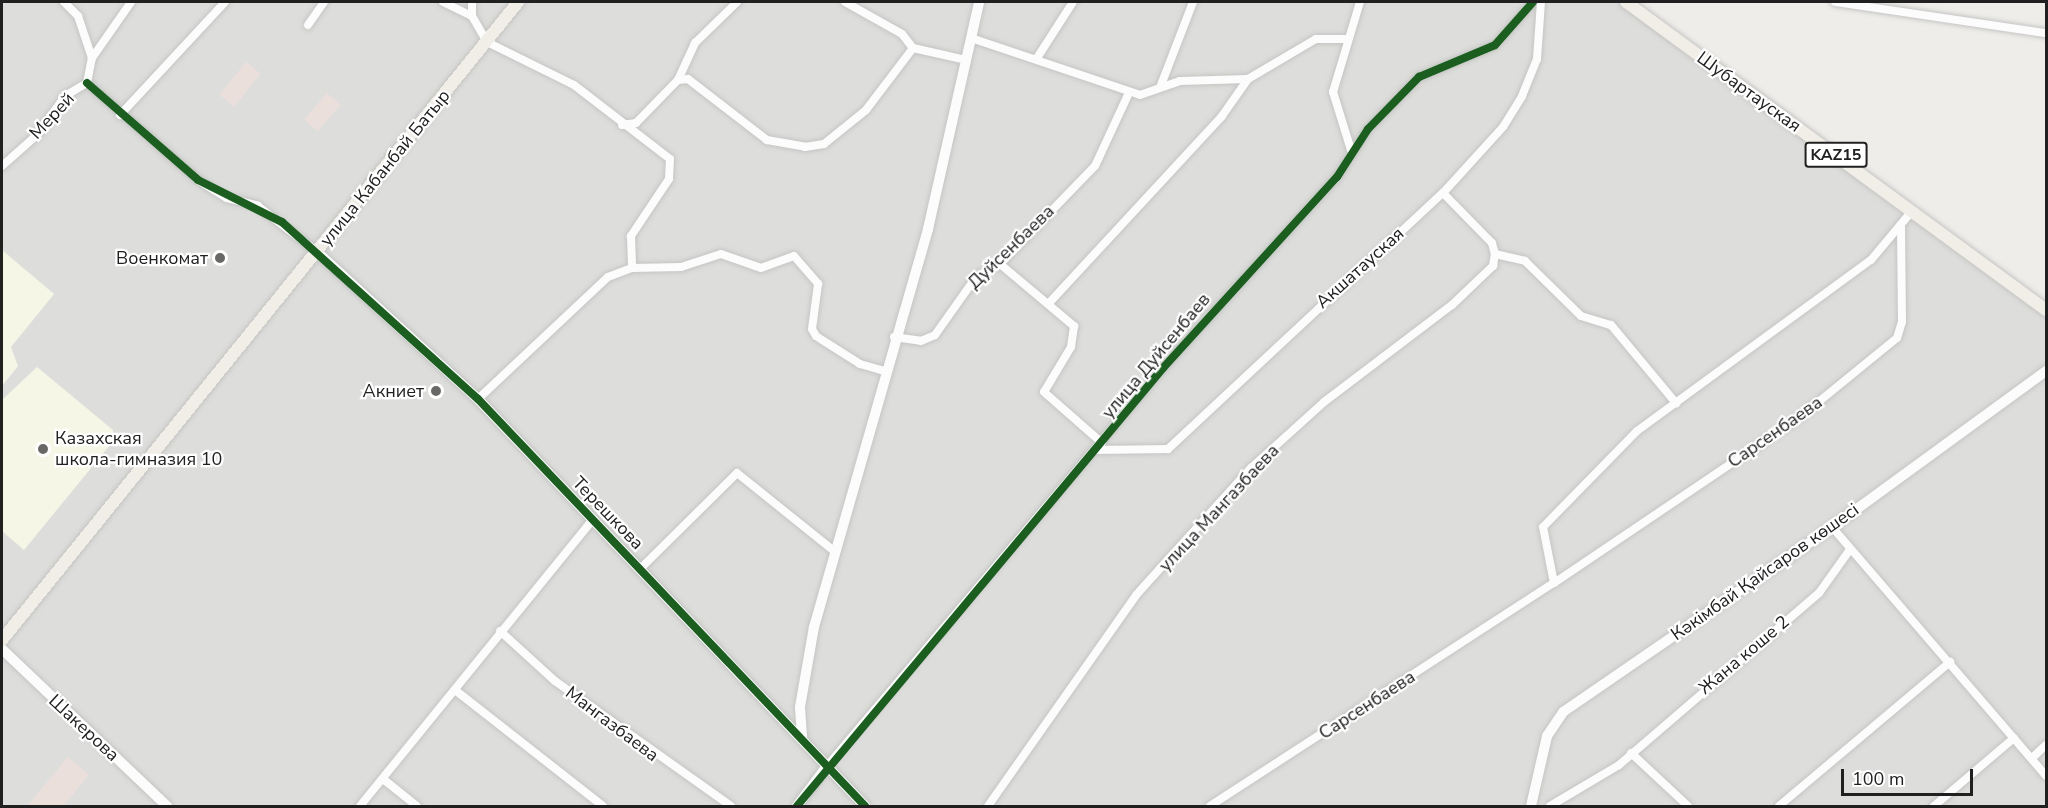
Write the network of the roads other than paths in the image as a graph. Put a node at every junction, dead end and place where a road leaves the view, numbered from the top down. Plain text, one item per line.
1 (64, 2) edge
2 (131, 2) edge
3 (225, 2) edge
4 (324, 2) edge
5 (443, 2) edge
6 (472, 2) edge
7 (518, 2) edge
8 (737, 2) edge
9 (845, 2) edge
10 (979, 2) edge
11 (1073, 2) edge
12 (1193, 2) edge
13 (1360, 2) edge
14 (1533, 2) edge
15 (1541, 2) edge
16 (1626, 2) edge
17 (1835, 2) edge
18 (472, 16) junction
19 (308, 25) dead end
20 (2046, 33) edge
21 (971, 38) junction
22 (1346, 39) junction
23 (487, 42) junction
24 (913, 48) junction
25 (92, 58) junction
26 (1037, 58) junction
27 (966, 60) junction
28 (1248, 79) junction
29 (678, 80) junction
30 (87, 83) junction
31 (1161, 85) junction
32 (1128, 95) junction
33 (120, 115) junction
34 (622, 125) junction
35 (1351, 150) junction
36 (2, 165) edge
37 (1443, 193) junction
38 (1912, 211) junction
39 (1901, 225) junction
40 (317, 252) junction
41 (1495, 254) junction
42 (1000, 264) junction
43 (632, 268) junction
44 (1049, 303) junction
45 (2046, 310) edge
46 (894, 337) junction
47 (885, 371) junction
48 (2046, 371) edge
49 (478, 399) junction
50 (1676, 403) junction
51 (1100, 447) junction
52 (593, 519) junction
53 (1832, 527) junction
54 (834, 550) junction
55 (1850, 551) junction
56 (641, 568) junction
57 (1554, 584) junction
58 (500, 631) junction
59 (2, 640) edge
60 (2, 649) edge
61 (1950, 662) junction
62 (455, 690) junction
63 (802, 736) junction
64 (2014, 738) junction
65 (2046, 745) edge
66 (1631, 753) junction
67 (2032, 758) junction
68 (827, 766) junction
69 (2046, 776) edge
70 (383, 779) junction
71 (167, 807) edge
72 (360, 807) edge
73 (417, 807) edge
74 (603, 807) edge
75 (731, 807) edge
76 (797, 807) edge
77 (865, 807) edge
78 (988, 807) edge
79 (1210, 807) edge
80 (1531, 807) edge
81 (1551, 807) edge
82 (1688, 807) edge
83 (1779, 807) edge
84 (1934, 807) edge

1 - 25 street
2 - 25 street, Мерей
3 - 33 street
4 - 19 street
5 - 18 street
6 - 18 street
7 - 23 main road, улица Кабанбай Батыр
8 - 29 street
9 - 24 street
10 - 21 street
11 - 26 street
12 - 31 street
13 - 22 street
14 - 35 street, улица Дуйсенбаев
15 - 37 street, Акшатауская
16 - 38 main road, Шубартауская / KAZ15
17 - 20 street
18 - 23 street
21 - 26 street
21 - 27 street
22 - 28 street
22 - 35 street
23 - 34 street
23 - 40 main road, улица Кабанбай Батыр
24 - 27 street
24 - 29 street
25 - 30 street, Мерей
26 - 32 street
27 - 46 street
28 - 31 street
28 - 44 street
29 - 34 street
30 - 33 street
30 - 36 street, Мерей
31 - 32 street
32 - 42 street, Дуйсенбаева
33 - 40 street
34 - 43 street
35 - 51 street, улица Дуйсенбаев
37 - 41 street
37 - 51 street, Акшатауская
38 - 39 street
38 - 45 main road, Шубартауская / KAZ15
39 - 50 street
39 - 57 street, Сарсенбаева
40 - 49 street, Терешкова
40 - 59 main road, улица Кабанбай Батыр
41 - 50 street
41 - 78 street, улица Мангазбаева
42 - 44 street
42 - 46 street, Дуйсенбаева
43 - 47 street
43 - 49 street
44 - 51 street
46 - 47 street
47 - 54 street
48 - 53 street, Кәкімбай Қайсаров көшесі
49 - 52 street, Терешкова
50 - 57 street
51 - 68 street, улица Дуйсенбаев
52 - 56 street, Терешкова
52 - 58 street
53 - 55 street
53 - 80 street, Кәкімбай Қайсаров көшесі
54 - 56 street
54 - 63 street
55 - 61 street
55 - 66 street, Жана коше 2
56 - 63 street, Терешкова
57 - 79 street, Сарсенбаева
58 - 62 street
58 - 75 street, Мангазбаева
60 - 71 street, Шакерова
61 - 64 street
61 - 83 street
62 - 70 street
62 - 74 street
63 - 68 street, Терешкова
64 - 67 street
64 - 84 street
65 - 67 street
66 - 81 street, Жана коше 2
66 - 82 street
67 - 69 street
68 - 76 street
68 - 77 street, Терешкова
70 - 72 street
70 - 73 street

